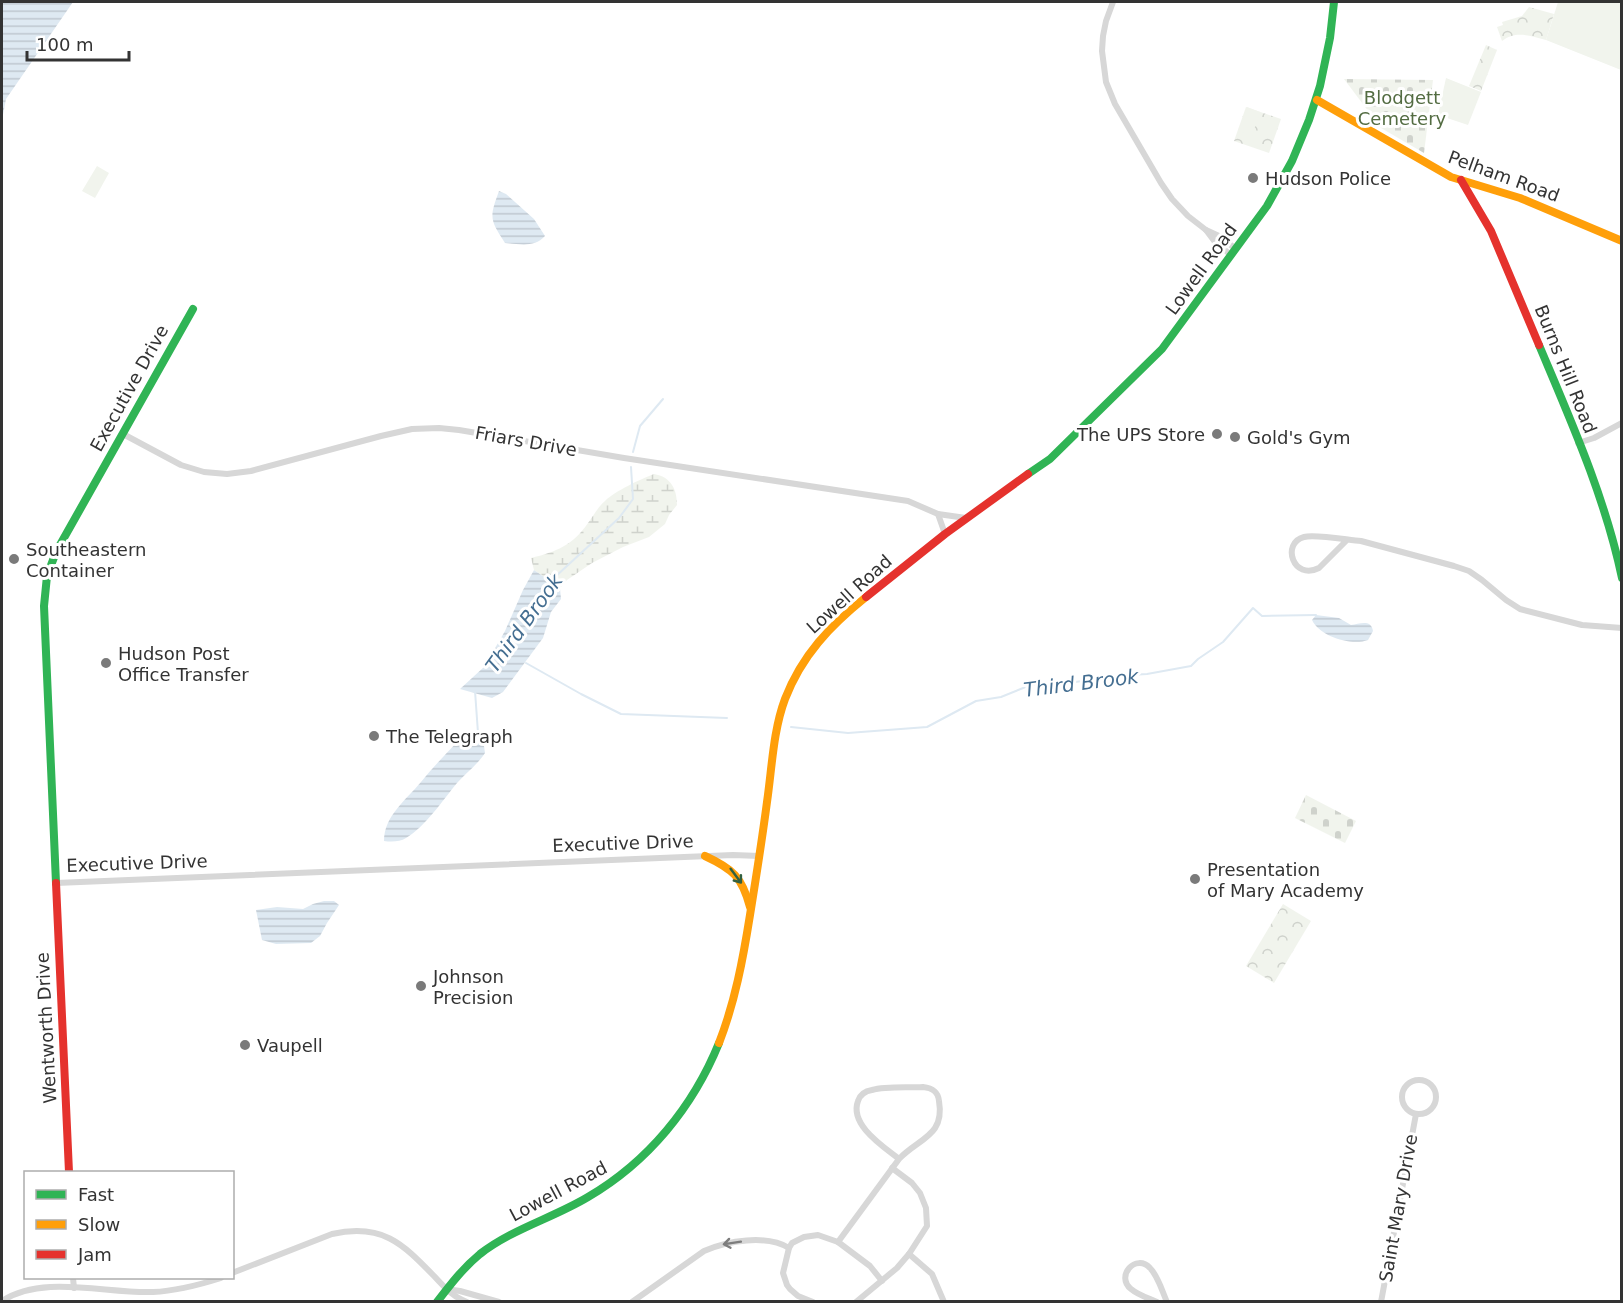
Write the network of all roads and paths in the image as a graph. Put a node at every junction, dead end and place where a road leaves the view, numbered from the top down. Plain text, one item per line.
1 (1113, 2) edge
2 (1334, 2) edge
3 (1317, 100) junction
4 (1461, 180) junction
5 (1622, 240) edge
6 (1234, 252) junction
7 (193, 309) dead end
8 (1622, 423) edge
9 (123, 434) junction
10 (1578, 443) junction
11 (938, 514) junction
12 (969, 518) junction
13 (945, 534) junction
14 (1347, 540) junction
15 (1619, 549) edge
16 (1622, 578) edge
17 (1622, 628) edge
18 (705, 856) junction
19 (760, 856) junction
20 (56, 883) junction
21 (751, 910) junction
22 (1416, 1114) junction
23 (899, 1159) junction
24 (892, 1168) junction
25 (69, 1171) edge
26 (838, 1242) junction
27 (789, 1248) junction
28 (909, 1254) junction
29 (234, 1272) edge
30 (74, 1279) edge
31 (218, 1279) edge
32 (882, 1281) junction
33 (74, 1287) junction
34 (446, 1289) junction
35 (795, 1299) edge
36 (2, 1301) edge
37 (437, 1302) edge
38 (467, 1302) edge
39 (499, 1302) edge
40 (632, 1302) edge
41 (813, 1302) edge
42 (856, 1302) edge
43 (944, 1302) edge
44 (1157, 1302) edge
45 (1167, 1302) edge
46 (1381, 1302) edge

1 - 6 street
2 - 3 main road, Lowell Road
3 - 4 main road, Pelham Road
3 - 6 main road, Lowell Road
4 - 5 main road, Pelham Road
4 - 10 main road, Burns Hill Road
6 - 12 main road, Lowell Road
7 - 9 main road, Executive Drive
8 - 10 street
9 - 11 street, Friars Drive
9 - 20 main road, Executive Drive
10 - 15 main road, Burns Hill Road
11 - 12 street, Friars Drive
11 - 13 street
12 - 13 main road, Lowell Road
13 - 19 main road, Lowell Road
14 - 14 street
14 - 17 street
15 - 16 main road, Burns Hill Road
18 - 19 street, Executive Drive
18 - 20 street, Executive Drive
18 -> 21 main road
19 - 21 main road, Lowell Road
20 - 25 main road, Wentworth Drive
21 - 34 main road, Lowell Road
22 - 22 street, Saint Mary Drive
22 - 46 street, Saint Mary Drive
23 - 23 street
23 - 24 street
24 - 26 street
24 - 28 street
26 - 27 street
26 - 32 street
27 - 35 street
27 -> 40 street
28 - 32 street
28 - 43 street
29 - 34 street
30 - 33 street
31 - 33 street
32 - 42 street
33 - 36 street
34 - 37 main road, Lowell Road
34 - 38 street
34 - 39 street
35 - 41 street
44 - 45 street

